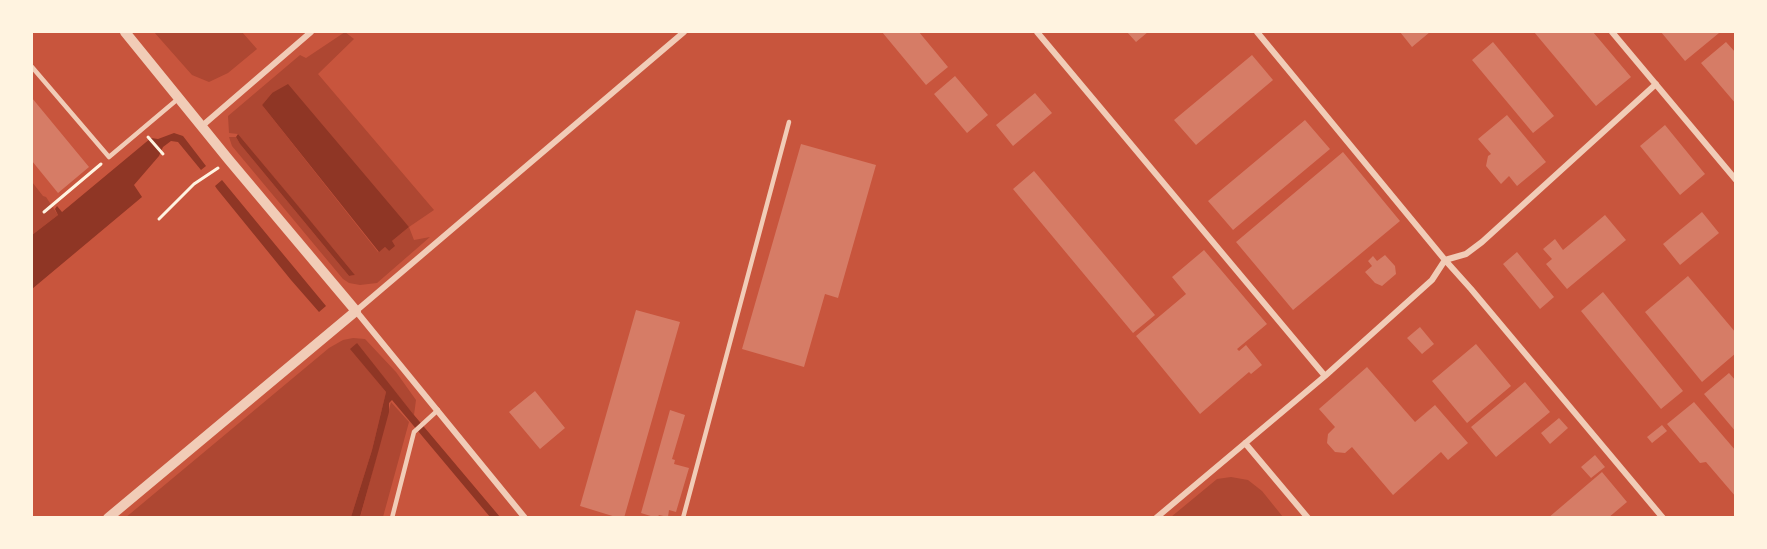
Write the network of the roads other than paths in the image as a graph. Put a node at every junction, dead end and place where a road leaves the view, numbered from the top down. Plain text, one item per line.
1 (125, 32) edge
2 (311, 32) edge
3 (684, 32) edge
4 (1037, 32) edge
5 (1257, 32) edge
6 (1612, 32) edge
7 (32, 67) edge
8 (1656, 84) junction
9 (179, 98) junction
10 (789, 122) dead end
11 (202, 126) junction
12 (1736, 180) edge
13 (1445, 260) junction
14 (356, 311) junction
15 (1325, 376) junction
16 (438, 410) junction
17 (1245, 443) junction
18 (108, 518) edge
19 (392, 518) edge
20 (525, 518) edge
21 (682, 518) edge
22 (1156, 518) edge
23 (1308, 518) edge
24 (1663, 518) edge

1 - 9 street
2 - 11 street
3 - 14 street
4 - 15 street
5 - 13 street
6 - 8 street
7 - 9 lane
8 - 12 street
8 - 13 street
9 - 11 street
10 - 21 lane
11 - 14 street
13 - 15 street
13 - 24 street
14 - 16 street
14 - 18 street
15 - 17 street
16 - 19 lane
16 - 20 street
17 - 22 street
17 - 23 street

